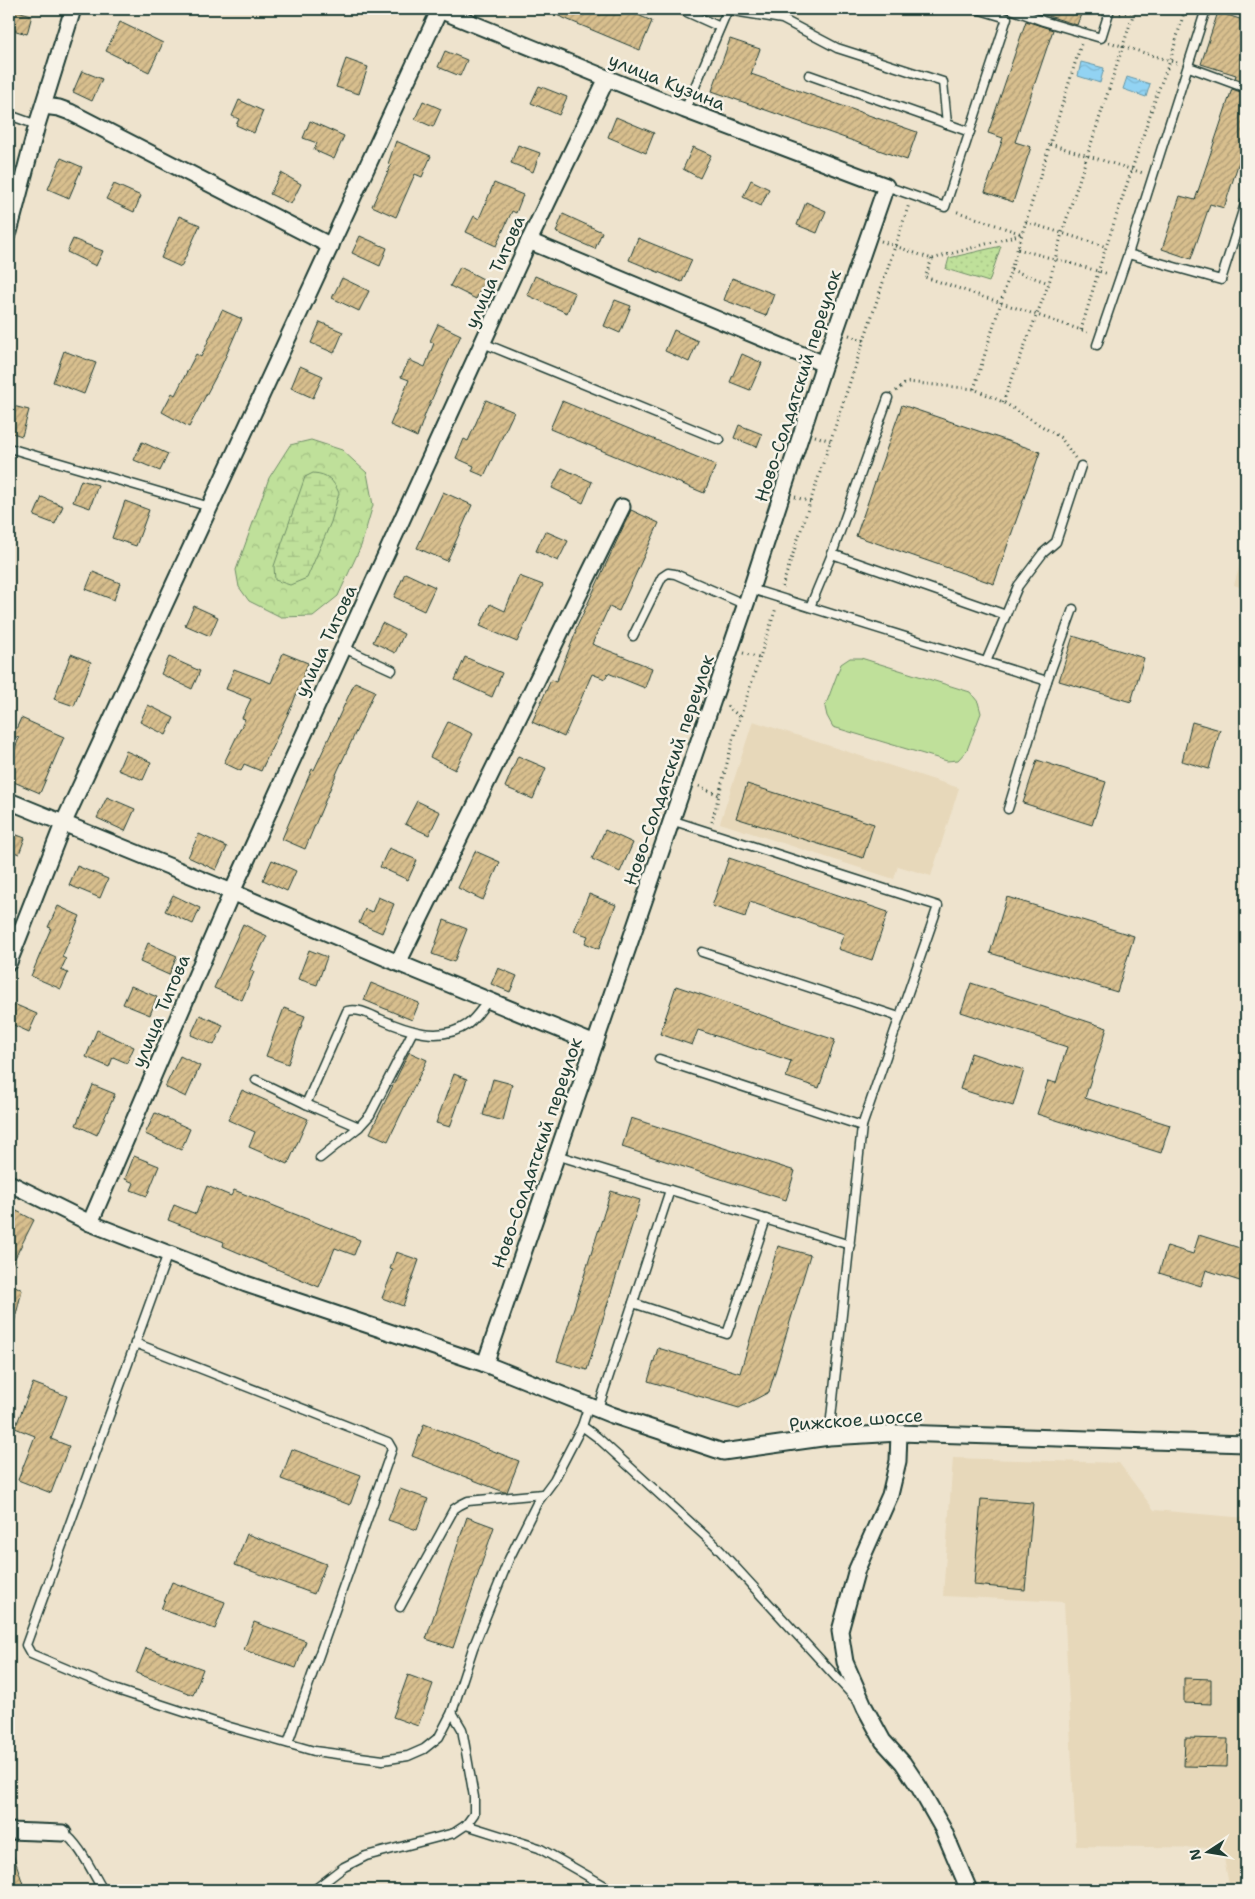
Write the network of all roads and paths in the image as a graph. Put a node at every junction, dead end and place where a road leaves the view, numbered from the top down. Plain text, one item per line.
1 (73, 9) edge
2 (439, 9) edge
3 (680, 9) edge
4 (728, 9) edge
5 (977, 9) edge
6 (1011, 9) edge
7 (1110, 9) edge
8 (1141, 9) edge
9 (1186, 9) edge
10 (1206, 9) edge
11 (1236, 9) edge
12 (1134, 10) edge
13 (1246, 12) edge
14 (1108, 17) junction
15 (1007, 18) junction
16 (720, 26) junction
17 (1108, 41) dead end
18 (1082, 43) dead end
19 (1124, 46) junction
20 (1170, 61) junction
21 (1189, 66) junction
22 (809, 75) dead end
23 (607, 78) junction
24 (1246, 88) edge
25 (44, 106) junction
26 (685, 110) junction
27 (9, 114) edge
28 (947, 124) junction
29 (37, 125) junction
30 (970, 132) junction
31 (1050, 144) junction
32 (1087, 156) junction
33 (1133, 170) junction
34 (1153, 176) junction
35 (886, 186) junction
36 (912, 196) junction
37 (1246, 201) edge
38 (945, 207) junction
39 (1026, 222) junction
40 (1242, 228) edge
41 (9, 232) edge
42 (1062, 233) junction
43 (1022, 234) junction
44 (868, 238) junction
45 (528, 241) junction
46 (331, 246) junction
47 (896, 246) junction
48 (1106, 246) junction
49 (1018, 249) junction
50 (1128, 254) junction
51 (932, 259) junction
52 (1055, 259) junction
53 (1011, 270) junction
54 (1100, 271) junction
55 (1049, 283) junction
56 (1001, 303) junction
57 (1037, 315) junction
58 (483, 343) junction
59 (1097, 345) dead end
60 (824, 364) junction
61 (974, 390) junction
62 (888, 398) joint
63 (1003, 402) junction
64 (720, 440) dead end
65 (9, 448) edge
66 (1081, 466) joint
67 (210, 507) junction
68 (622, 507) dead end
69 (832, 554) junction
70 (751, 589) junction
71 (779, 598) junction
72 (746, 605) junction
73 (810, 607) junction
74 (1073, 609) dead end
75 (1006, 615) junction
76 (632, 636) dead end
77 (344, 648) junction
78 (986, 662) junction
79 (392, 670) dead end
80 (1047, 681) junction
81 (685, 780) junction
82 (719, 795) junction
83 (9, 801) edge
84 (1008, 809) dead end
85 (672, 820) junction
86 (64, 824) junction
87 (710, 832) junction
88 (232, 892) junction
89 (702, 952) dead end
90 (9, 962) edge
91 (398, 963) junction
92 (488, 1000) junction
93 (899, 1017) junction
94 (413, 1030) junction
95 (595, 1044) junction
96 (659, 1059) dead end
97 (256, 1080) dead end
98 (306, 1104) junction
99 (862, 1126) junction
100 (359, 1127) junction
101 (556, 1155) junction
102 (320, 1158) dead end
103 (9, 1183) edge
104 (670, 1190) junction
105 (766, 1219) junction
106 (90, 1223) junction
107 (850, 1244) junction
108 (168, 1253) junction
109 (633, 1303) junction
110 (135, 1343) junction
111 (484, 1364) junction
112 (593, 1407) junction
113 (582, 1426) junction
114 (899, 1433) junction
115 (829, 1437) junction
116 (1246, 1444) edge
117 (543, 1494) junction
118 (400, 1606) dead end
119 (865, 1708) junction
120 (452, 1712) junction
121 (288, 1744) junction
122 (466, 1825) junction
123 (9, 1831) edge
124 (63, 1833) joint
125 (103, 1890) edge
126 (314, 1890) edge
127 (612, 1890) edge
128 (969, 1890) edge

1 - 25 street
2 - 23 street, улица Кузина
2 - 46 street
3 - 16 lane
4 - 16 lane
4 - 28 lane
5 - 15 lane
6 - 14 lane
6 - 15 lane
7 - 14 lane
8 - 12 path
9 - 20 path
10 - 21 lane
11 - 13 path
12 - 14 path
12 - 19 path
15 - 30 lane
16 - 26 lane
17 - 19 path
18 - 31 path
19 - 20 path
19 - 32 path
20 - 21 path
20 - 33 path
21 - 24 lane
21 - 34 lane
22 - 28 lane
23 - 26 street, улица Кузина
23 - 45 street, улица Титова
25 - 29 street
25 - 46 street
26 - 35 street, улица Кузина
27 - 29 lane
28 - 30 lane
29 - 41 street
30 - 38 lane
31 - 32 path
31 - 39 path
32 - 33 path
32 - 42 path
33 - 34 path
33 - 48 path
34 - 50 lane
35 - 36 lane
35 - 44 street, Ново-Солдатский переулок
36 - 38 lane
36 - 47 path
37 - 40 lane
38 - 43 path
39 - 42 path
39 - 43 path
40 - 50 lane
42 - 48 path
42 - 52 path
43 - 49 path
43 - 51 path
44 - 47 path
44 - 60 street, Ново-Солдатский переулок
45 - 58 street, улица Титова
45 - 60 street
46 - 67 street
47 - 51 path
47 - 71 path
48 - 54 path
49 - 52 path
49 - 53 path
50 - 59 lane
51 - 56 path
52 - 54 path
52 - 55 path
53 - 55 path
53 - 56 path
54 - 57 path
55 - 57 path
56 - 57 path
56 - 61 path
57 - 63 path
58 - 64 lane
58 - 77 street, улица Титова
60 - 70 street, Ново-Солдатский переулок
61 - 62 path
61 - 63 path
62 - 69 lane
63 - 66 path
65 - 67 lane
66 - 75 lane
67 - 86 street
68 - 91 street
69 - 73 lane
69 - 75 lane
70 - 71 lane
70 - 72 street, Ново-Солдатский переулок
71 - 73 lane
71 - 82 path
72 - 76 lane
72 - 81 street, Ново-Солдатский переулок
73 - 78 lane
74 - 80 lane
75 - 78 lane
77 - 79 lane
77 - 88 street, улица Титова
78 - 80 lane
80 - 84 lane
81 - 82 path
81 - 85 street, Ново-Солдатский переулок
82 - 87 path
83 - 86 street
85 - 87 lane
85 - 95 street, Ново-Солдатский переулок
86 - 88 street
86 - 90 street
87 - 93 lane
88 - 91 street
88 - 106 street, улица Титова
89 - 93 lane
91 - 92 street
92 - 94 lane
92 - 95 street
93 - 99 lane
94 - 98 lane
94 - 100 lane
95 - 101 street, Ново-Солдатский переулок
96 - 99 lane
97 - 98 lane
98 - 100 lane
99 - 107 lane
100 - 102 lane
101 - 104 lane
101 - 111 street, Ново-Солдатский переулок
103 - 106 street, Рижское шоссе
104 - 105 lane
104 - 109 lane
105 - 107 lane
105 - 109 lane
106 - 108 street, Рижское шоссе
107 - 115 lane
108 - 110 lane
108 - 111 street, Рижское шоссе
109 - 112 lane
110 - 121 lane
110 - 121 lane
111 - 112 street, Рижское шоссе
112 - 113 lane
112 - 115 street, Рижское шоссе
113 - 117 lane
113 - 119 lane
114 - 115 street, Рижское шоссе
114 - 116 street, Рижское шоссе
114 - 119 street
117 - 118 lane
117 - 120 lane
119 - 128 street
120 - 121 lane
120 - 122 lane
122 - 126 lane
122 - 127 lane
123 - 124 street
124 - 125 lane

